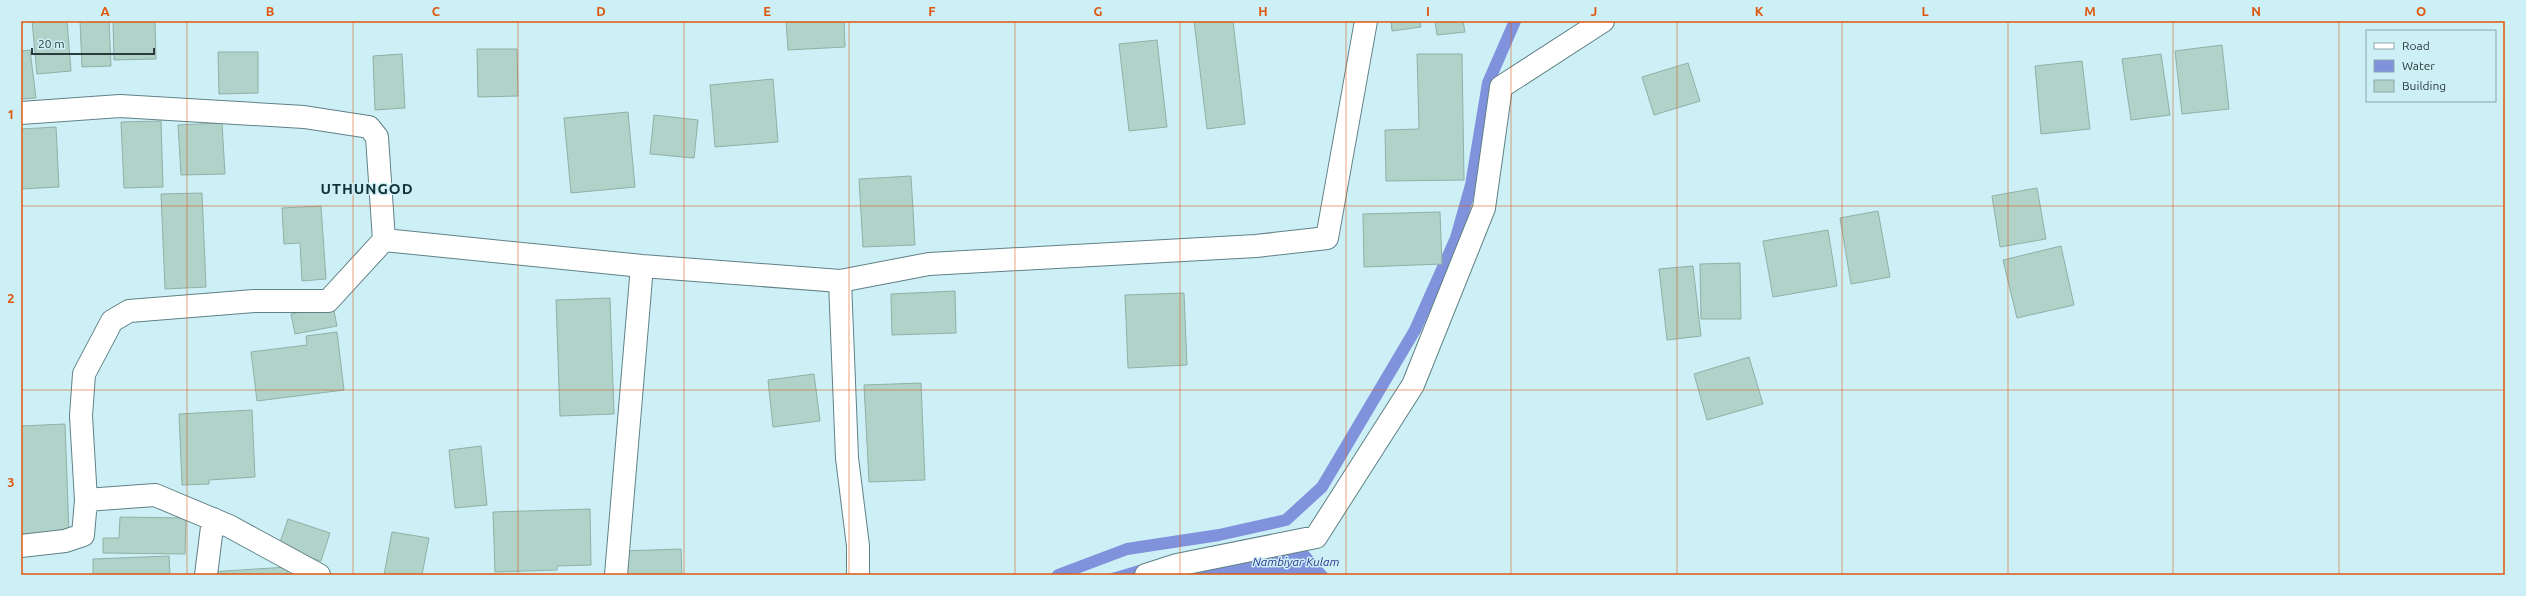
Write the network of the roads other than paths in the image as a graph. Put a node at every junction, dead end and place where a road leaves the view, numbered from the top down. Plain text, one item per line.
1 (1366, 21) edge
2 (1603, 21) edge
3 (21, 113) edge
4 (384, 240) junction
5 (642, 266) junction
6 (840, 281) junction
7 (86, 500) junction
8 (213, 519) junction
9 (21, 546) edge
10 (206, 575) edge
11 (319, 575) edge
12 (616, 575) edge
13 (858, 575) edge
14 (1146, 575) edge

1 - 6 street
2 - 14 street
3 - 4 street
4 - 5 street
4 - 7 street
5 - 6 street
5 - 12 street
6 - 13 street
7 - 8 street
7 - 9 street
8 - 10 street
8 - 11 street

